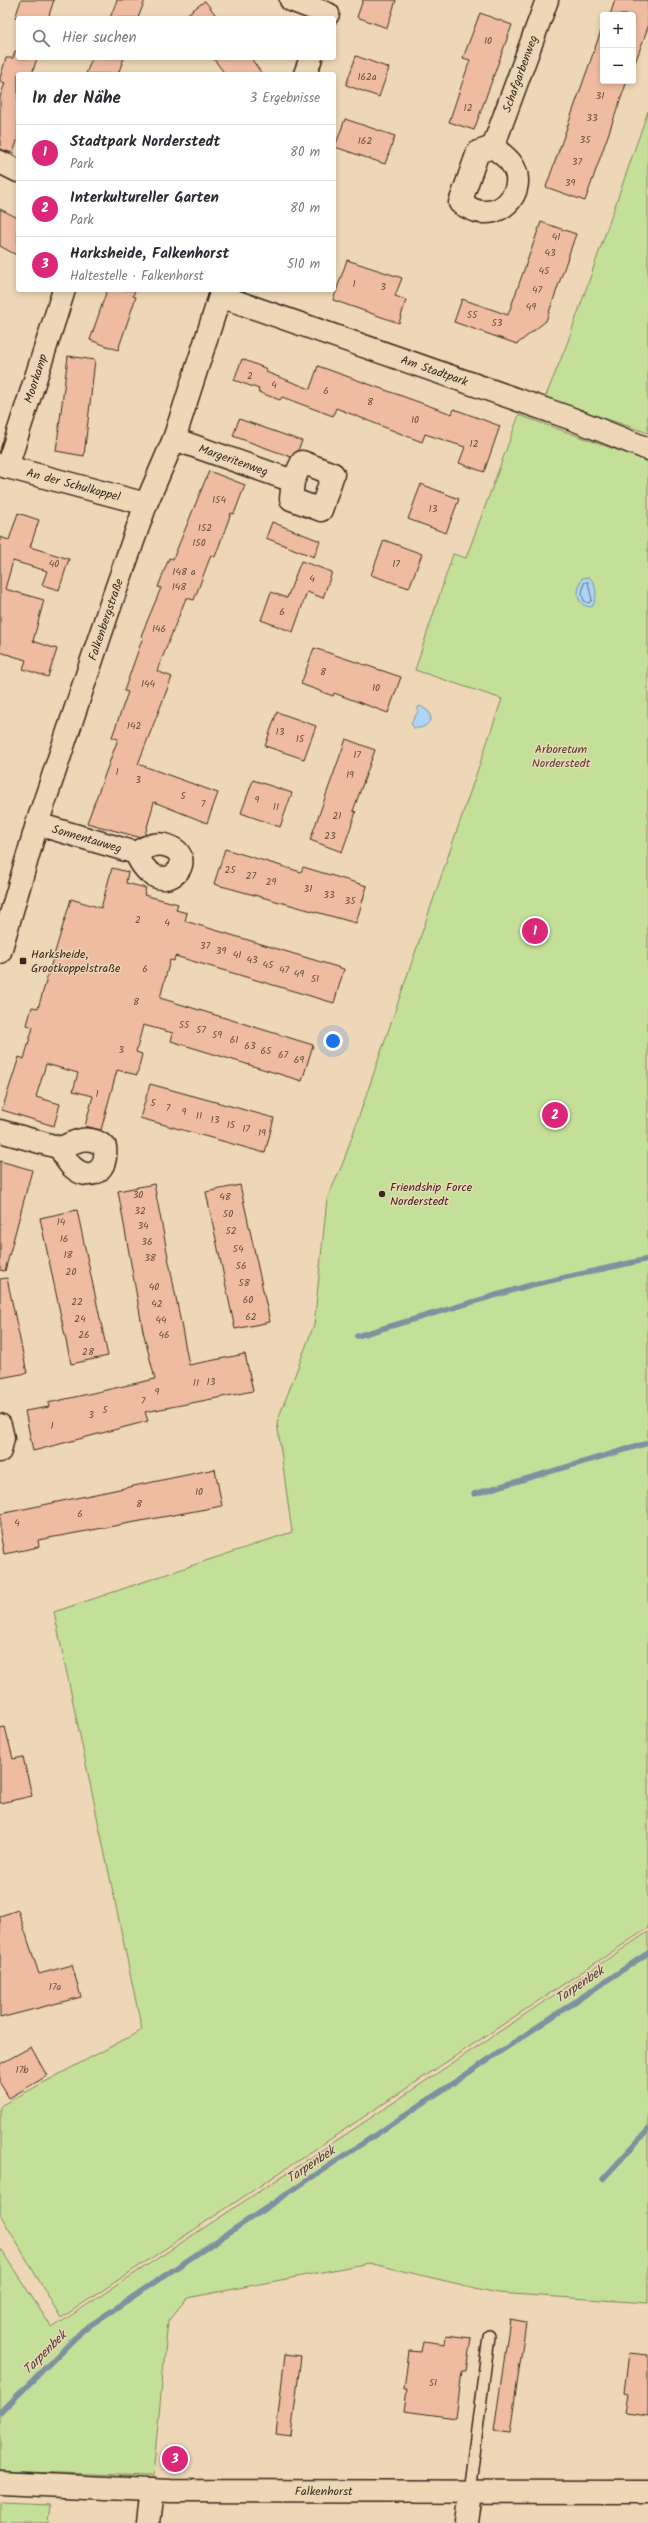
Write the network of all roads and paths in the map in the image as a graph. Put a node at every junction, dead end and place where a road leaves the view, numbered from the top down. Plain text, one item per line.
1 (291, 0) edge
2 (547, 0) edge
3 (329, 11) edge
4 (310, 60) edge
5 (306, 72) edge
6 (493, 147) dead end
7 (0, 162) edge
8 (16, 170) edge
9 (63, 292) edge
10 (221, 293) edge
11 (174, 439) junction
12 (648, 449) edge
13 (3, 466) edge
14 (293, 481) dead end
15 (146, 504) junction
16 (37, 824) junction
17 (136, 853) dead end
18 (7, 898) edge
19 (0, 952) edge
20 (0, 1131) edge
21 (61, 1148) dead end
22 (0, 1425) edge
23 (0, 1451) edge
24 (489, 2336) dead end
25 (0, 2483) edge
26 (152, 2490) junction
27 (470, 2492) junction
28 (648, 2492) edge
29 (148, 2523) edge
30 (467, 2523) edge

1 - 3 street
2 - 6 street, Schafgarbenweg
4 - 5 street
7 - 8 street
9 - 13 street, Moorkamp
10 - 11 street, Falkenbergstraße
10 - 12 street, Am Stadtpark
11 - 14 street, Margeritenweg
11 - 15 street, Falkenbergstraße
13 - 15 street, An der Schulkoppel
15 - 16 street, Falkenbergstraße
16 - 17 street, Sonnentauweg
16 - 18 street, Falkenbergstraße
18 - 19 street, Falkenbergstraße
20 - 21 street
22 - 23 street
24 - 27 lane
25 - 26 street, Falkenhorst
26 - 27 street, Falkenhorst
26 - 29 street
27 - 28 street, Falkenhorst
27 - 30 street

